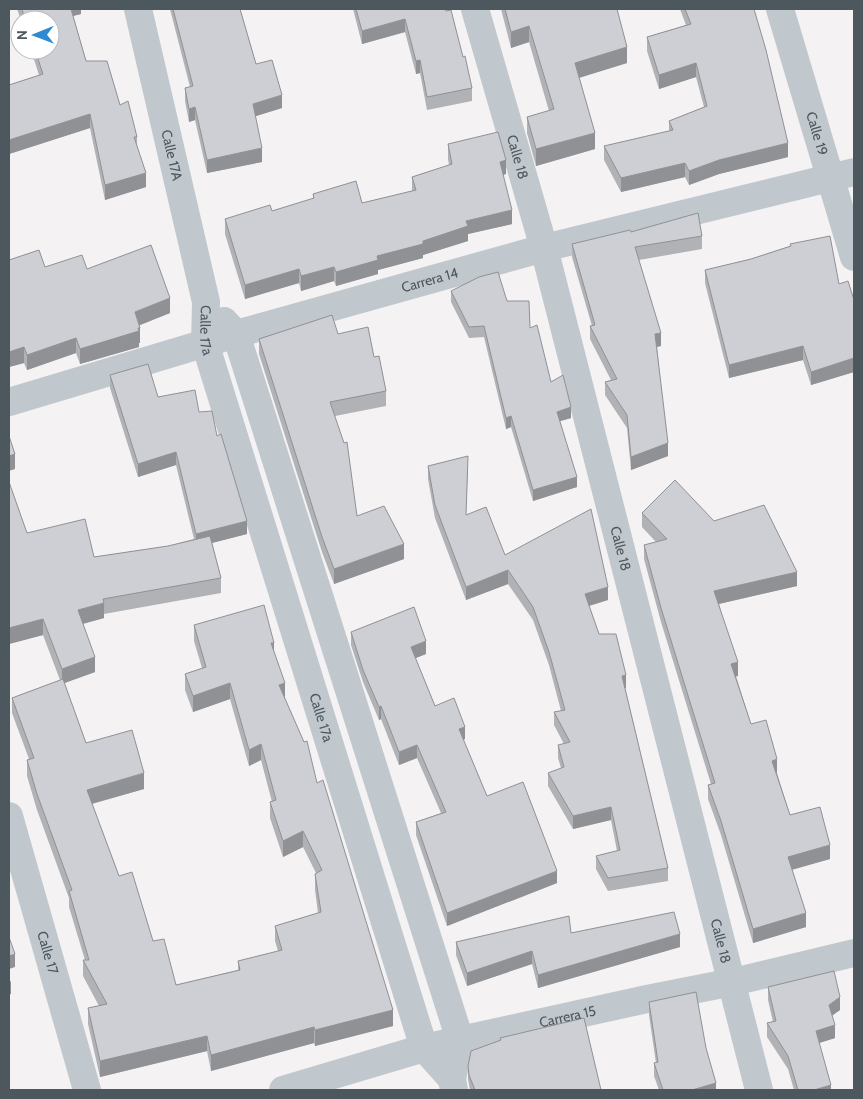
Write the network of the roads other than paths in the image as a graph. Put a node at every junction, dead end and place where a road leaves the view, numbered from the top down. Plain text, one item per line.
1 (138, 9) edge
2 (475, 9) edge
3 (780, 9) edge
4 (854, 159) edge
5 (842, 175) edge
6 (544, 248) junction
7 (854, 257) edge
8 (206, 302) junction
9 (236, 334) junction
10 (205, 343) junction
11 (9, 402) edge
12 (9, 816) edge
13 (854, 953) edge
14 (733, 982) junction
15 (460, 1040) junction
16 (424, 1048) junction
17 (453, 1085) edge
18 (87, 1090) edge
19 (283, 1090) edge
20 (760, 1090) edge

1 - 8 street, Calle 17A
2 - 6 street, Calle 18
3 - 5 street, Calle 19
4 - 5 street
5 - 6 street, Carrera 14
5 - 7 street, Calle 19
6 - 9 street, Carrera 14
6 - 14 street, Calle 18
8 - 9 street, Calle 17a
8 - 10 street, Calle 17a
9 - 10 street, Carrera 14
9 - 15 street, Calle 17a
10 - 11 street, Carrera 14
10 - 16 street, Calle 17a
12 - 18 street, Calle 17
13 - 14 street, Carrera 15
14 - 15 street, Carrera 15
14 - 20 street, Calle 18
15 - 16 street, Carrera 15
15 - 17 street, Calle 17a
16 - 17 street, Calle 17a
16 - 19 street, Carrera 15

